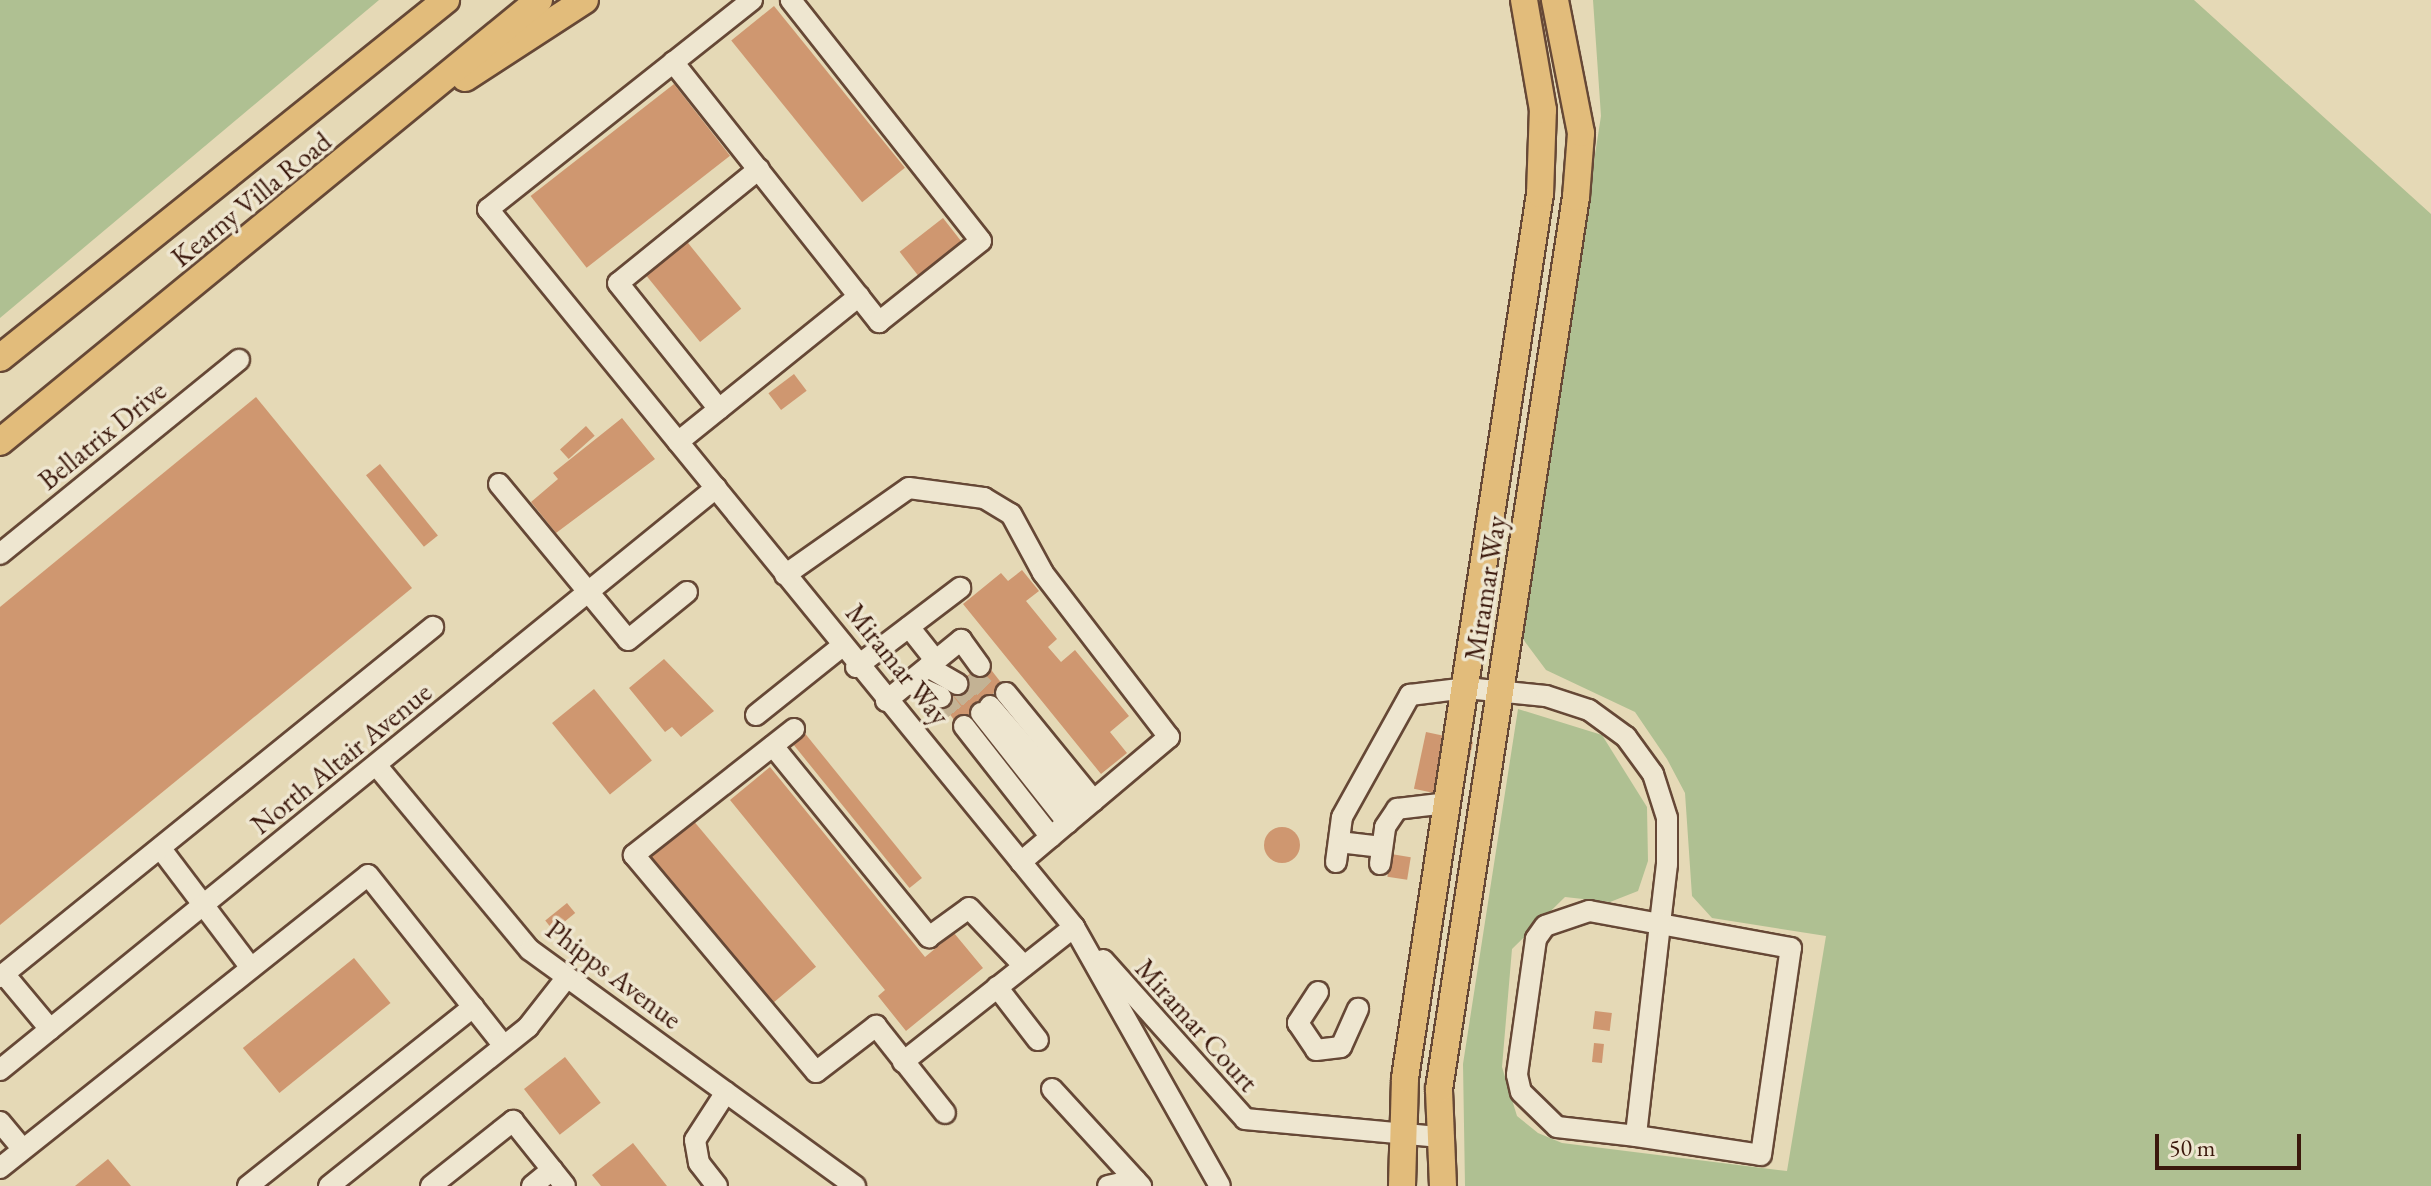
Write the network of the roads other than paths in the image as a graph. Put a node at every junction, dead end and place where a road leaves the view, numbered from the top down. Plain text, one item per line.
1 (446, 0) edge
2 (539, 0) edge
3 (585, 0) edge
4 (752, 0) edge
5 (791, 0) edge
6 (1524, 0) edge
7 (1555, 0) edge
8 (1575, 0) edge
9 (673, 62) junction
10 (430, 96) junction
11 (1581, 133) junction
12 (759, 169) junction
13 (859, 296) junction
14 (0, 358) edge
15 (239, 360) dead end
16 (719, 409) junction
17 (0, 442) edge
18 (678, 442) junction
19 (499, 484) dead end
20 (716, 488) junction
21 (0, 554) edge
22 (785, 575) junction
23 (960, 588) dead end
24 (687, 592) dead end
25 (589, 593) junction
26 (433, 627) dead end
27 (909, 627) junction
28 (841, 647) junction
29 (935, 662) junction
30 (856, 667) junction
31 (960, 682) junction
32 (1466, 688) junction
33 (1502, 690) junction
34 (886, 701) junction
35 (756, 715) dead end
36 (794, 729) dead end
37 (773, 746) junction
38 (377, 766) junction
39 (1447, 803) junction
40 (1074, 818) junction
41 (1339, 842) junction
42 (161, 849) junction
43 (1021, 862) junction
44 (1336, 862) dead end
45 (201, 906) junction
46 (1660, 924) junction
47 (1074, 927) junction
48 (1024, 966) junction
49 (251, 968) junction
50 (2, 976) edge
51 (567, 977) junction
52 (997, 987) junction
53 (1318, 992) dead end
54 (473, 1007) junction
55 (1358, 1009) dead end
56 (50, 1029) junction
57 (1038, 1040) dead end
58 (504, 1046) junction
59 (903, 1062) junction
60 (0, 1070) edge
61 (1052, 1089) dead end
62 (726, 1092) junction
63 (945, 1113) dead end
64 (0, 1122) edge
65 (1399, 1132) junction
66 (1636, 1136) junction
67 (1440, 1137) junction
68 (23, 1149) junction
69 (0, 1168) edge
70 (559, 1178) edge
71 (1138, 1183) edge
72 (248, 1186) edge
73 (329, 1186) edge
74 (431, 1186) edge
75 (532, 1186) edge
76 (717, 1186) edge
77 (855, 1186) edge
78 (1108, 1186) edge
79 (1220, 1186) edge
80 (1402, 1186) edge
81 (1443, 1186) edge

1 - 14 main road, Kearny Villa Road
2 - 10 main road, Kearny Villa Road
3 - 10 main road
4 - 9 street
5 - 13 street
6 - 32 main road, Miramar Way
7 - 11 main road, Miramar Way
8 - 11 main road
9 - 12 street
9 - 18 street, Miramar Way
10 - 17 main road, Kearny Villa Road
11 - 33 main road, Miramar Way
12 - 13 street
12 - 16 street
13 - 16 street
15 - 21 street, Bellatrix Drive
16 - 18 street
18 - 20 street, Miramar Way
19 - 25 street
20 - 22 street, Miramar Way
20 - 25 street, North Altair Avenue
22 - 28 street, Miramar Way
22 - 40 street
23 - 27 street
24 - 25 street
25 - 38 street, North Altair Avenue
26 - 42 street
27 - 29 street
27 - 30 street
28 - 30 street, Miramar Way
28 - 35 street
29 - 31 street
29 - 31 street
29 - 31 street
29 - 34 street
30 - 34 street, Miramar Way
32 - 33 street
32 - 39 main road, Miramar Way
32 - 41 street
33 - 46 street
33 - 67 main road, Miramar Way
34 - 43 street, Miramar Way
36 - 37 street
37 - 48 street
37 - 59 street
38 - 45 street, North Altair Avenue
38 - 51 street, Phipps Avenue
39 - 41 street
39 - 65 main road, Miramar Way
40 - 40 street
40 - 43 street
41 - 44 street
42 - 45 street
42 - 50 street
43 - 47 street, Miramar Way
45 - 49 street
45 - 56 street, North Altair Avenue
46 - 66 street
46 - 66 street
46 - 66 street
47 - 48 street
47 - 65 street, Miramar Court
47 - 79 street, Miramar Way
48 - 52 street
49 - 54 street
49 - 68 street
50 - 56 street
51 - 58 street
51 - 62 street, Phipps Avenue
52 - 57 street
52 - 59 street
53 - 55 street
54 - 58 street
54 - 72 street
56 - 60 street, North Altair Avenue
58 - 73 street
59 - 63 street
61 - 71 street
62 - 76 street
62 - 77 street, Phipps Avenue
64 - 68 street
65 - 67 street, Miramar Court
65 - 80 main road, Miramar Way
67 - 81 main road, Miramar Way
68 - 69 street
70 - 74 street
70 - 75 street
71 - 78 street

